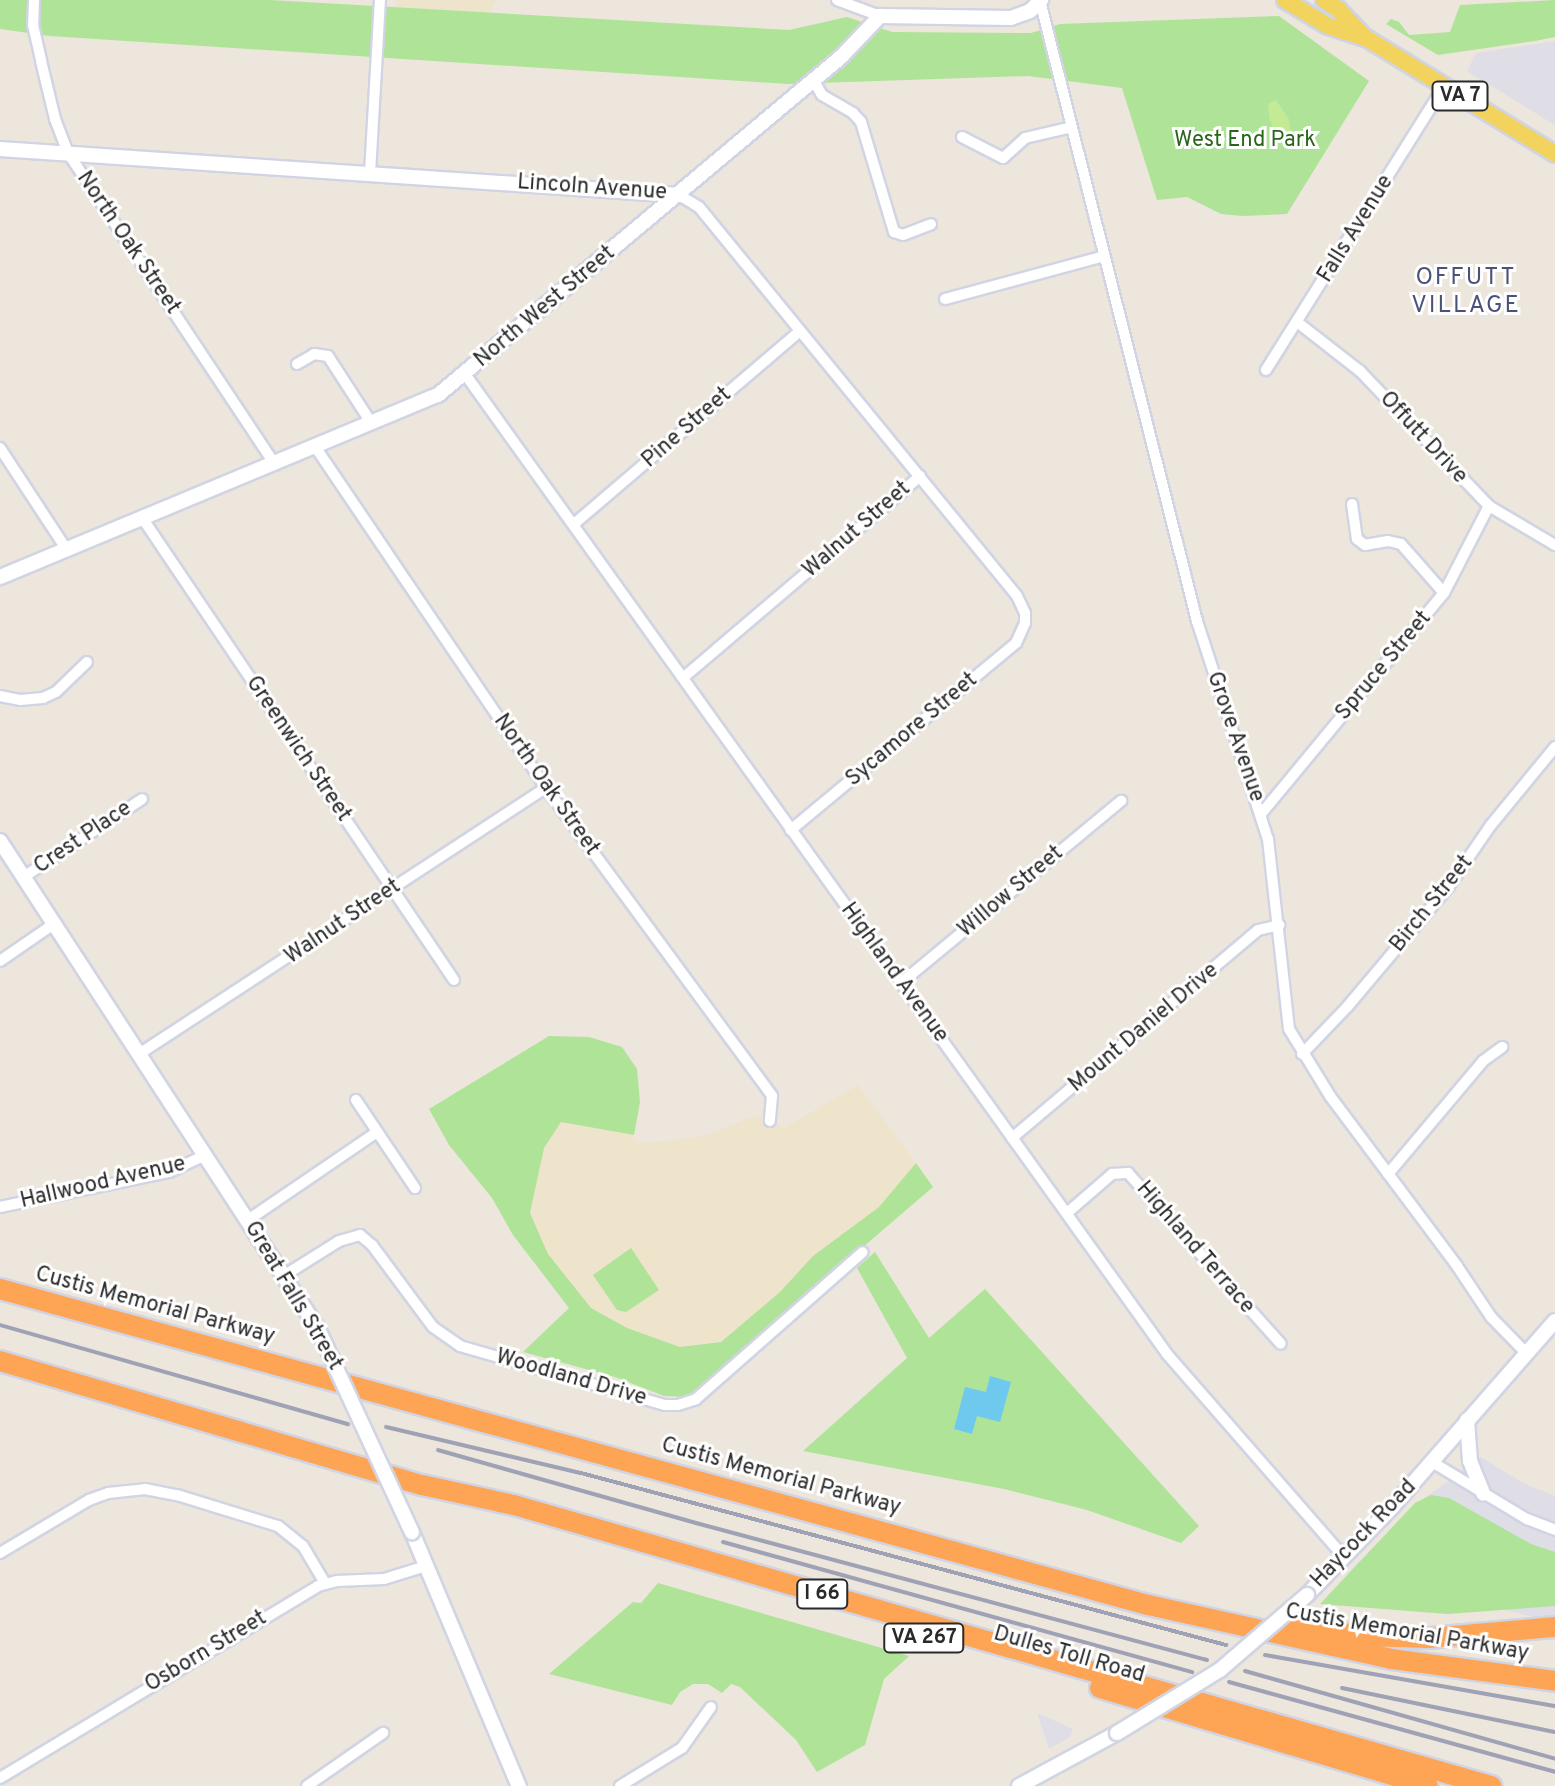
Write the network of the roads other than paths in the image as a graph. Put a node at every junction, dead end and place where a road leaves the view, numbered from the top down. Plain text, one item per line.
1 (34, 0) edge
2 (380, 0) edge
3 (837, 0) edge
4 (1285, 0) edge
5 (1324, 0) edge
6 (1041, 1) edge
7 (880, 16) junction
8 (1366, 38) junction
9 (813, 79) junction
10 (1444, 86) junction
11 (1072, 127) junction
12 (962, 137) dead end
13 (0, 149) edge
14 (68, 153) junction
15 (1555, 154) edge
16 (370, 173) junction
17 (679, 195) junction
18 (931, 224) dead end
19 (1104, 256) junction
20 (945, 299) dead end
21 (1297, 322) junction
22 (800, 331) junction
23 (297, 364) dead end
24 (1266, 370) dead end
25 (465, 374) junction
26 (372, 424) junction
27 (0, 448) edge
28 (316, 448) junction
29 (275, 464) junction
30 (920, 476) junction
31 (1352, 504) dead end
32 (1489, 506) junction
33 (143, 519) junction
34 (574, 524) junction
35 (1555, 545) edge
36 (67, 550) junction
37 (0, 577) edge
38 (1444, 593) junction
39 (1025, 623) joint
40 (87, 662) dead end
41 (684, 677) junction
42 (0, 696) edge
43 (1555, 747) edge
44 (546, 788) junction
45 (142, 799) dead end
46 (1121, 801) dead end
47 (1261, 814) junction
48 (791, 830) junction
49 (0, 841) edge
50 (25, 876) junction
51 (392, 888) junction
52 (55, 923) junction
53 (1279, 925) junction
54 (0, 961) edge
55 (454, 980) dead end
56 (901, 983) junction
57 (1502, 1047) dead end
58 (139, 1054) junction
59 (1302, 1054) junction
60 (356, 1100) dead end
61 (770, 1121) dead end
62 (377, 1132) junction
63 (1012, 1138) junction
64 (204, 1156) junction
65 (1388, 1174) junction
66 (415, 1188) dead end
67 (0, 1207) edge
68 (1067, 1213) junction
69 (248, 1220) junction
70 (863, 1252) dead end
71 (285, 1275) junction
72 (0, 1289) edge
73 (1555, 1321) edge
74 (1281, 1344) dead end
75 (1527, 1354) junction
76 (0, 1361) edge
77 (1467, 1420) junction
78 (1432, 1462) junction
79 (422, 1485) junction
80 (1483, 1493) junction
81 (1555, 1530) edge
82 (0, 1553) edge
83 (1344, 1557) junction
84 (426, 1566) junction
85 (1068, 1581) junction
86 (325, 1583) junction
87 (1555, 1627) edge
88 (1555, 1681) edge
89 (711, 1707) dead end
90 (383, 1733) dead end
91 (0, 1778) edge
92 (307, 1786) edge
93 (519, 1786) edge
94 (620, 1786) edge
95 (1019, 1786) edge
96 (1428, 1786) edge
97 (1491, 1786) edge

1 - 14 street, North Oak Street
2 - 16 street
3 - 7 street
4 - 8 main road, VA 7
5 - 8 main road, VA 7
6 - 7 main road
6 - 11 street, Grove Avenue
7 - 9 main road, North West Street
8 - 10 main road, VA 7
9 - 17 main road, North West Street
9 - 18 street
10 - 15 main road, VA 7
10 - 21 street, Falls Avenue
11 - 12 street
11 - 19 street, Grove Avenue
13 - 14 main road, Lincoln Avenue
14 - 16 main road, Lincoln Avenue
14 - 29 street, North Oak Street
16 - 17 main road, Lincoln Avenue
17 - 22 street, Lincoln Avenue
17 - 25 main road, North West Street
19 - 20 street
19 - 47 street, Grove Avenue
21 - 24 street, Falls Avenue
21 - 32 street, Offutt Drive
22 - 30 street, Lincoln Avenue
22 - 34 street, Pine Street
23 - 26 street
25 - 26 main road, North West Street
25 - 34 street, Highland Avenue
26 - 28 main road, North West Street
27 - 36 street
28 - 29 main road, North West Street
28 - 44 street, North Oak Street
29 - 33 main road, North West Street
30 - 39 street, Lincoln Avenue
30 - 41 street, Walnut Street
31 - 38 street
32 - 35 street, Offutt Drive
32 - 38 street, Spruce Street
33 - 36 main road, North West Street
33 - 51 street, Greenwich Street
34 - 41 street, Highland Avenue
36 - 37 main road, North West Street
38 - 47 street, Spruce Street
39 - 48 street, Sycamore Street
40 - 42 street
41 - 48 street, Highland Avenue
43 - 59 street, Birch Street
44 - 51 street, Walnut Street
44 - 61 street, North Oak Street
45 - 50 street, Crest Place
46 - 56 street, Willow Street
47 - 53 street, Grove Avenue
48 - 56 street, Highland Avenue
49 - 50 main road, Great Falls Street
50 - 52 main road, Great Falls Street
51 - 55 street, Greenwich Street
51 - 58 street, Walnut Street
52 - 54 street
52 - 58 main road, Great Falls Street
53 - 59 street, Grove Avenue
53 - 63 street, Mount Daniel Drive
56 - 63 street, Highland Avenue
57 - 65 street
58 - 64 main road, Great Falls Street
59 - 65 street, Grove Avenue
60 - 62 street
62 - 66 street
62 - 69 street
63 - 68 street, Highland Avenue
64 - 67 street, Hallwood Avenue
64 - 69 main road, Great Falls Street
65 - 75 street, Grove Avenue
68 - 74 street, Highland Terrace
68 - 83 street, Highland Avenue
69 - 71 main road, Great Falls Street
70 - 71 street, Woodland Drive
71 - 84 main road, Great Falls Street, bridge
72 - 85 highway, Custis Memorial Parkway
73 - 75 main road, Haycock Road
75 - 77 main road, Haycock Road
76 - 79 highway, I 66
77 - 78 main road, Haycock Road
77 - 80 main road
78 - 80 street
78 - 83 main road, Haycock Road
79 - 96 highway, Dulles Toll Road / VA 267
79 - 97 highway, I 66
80 - 81 street
82 - 86 street
83 - 95 main road, Haycock Road, bridge
84 - 86 street, Osborn Street
84 - 93 main road, Great Falls Street
85 - 87 highway
85 - 88 highway, Custis Memorial Parkway
86 - 91 street, Osborn Street
89 - 94 street
90 - 92 street

